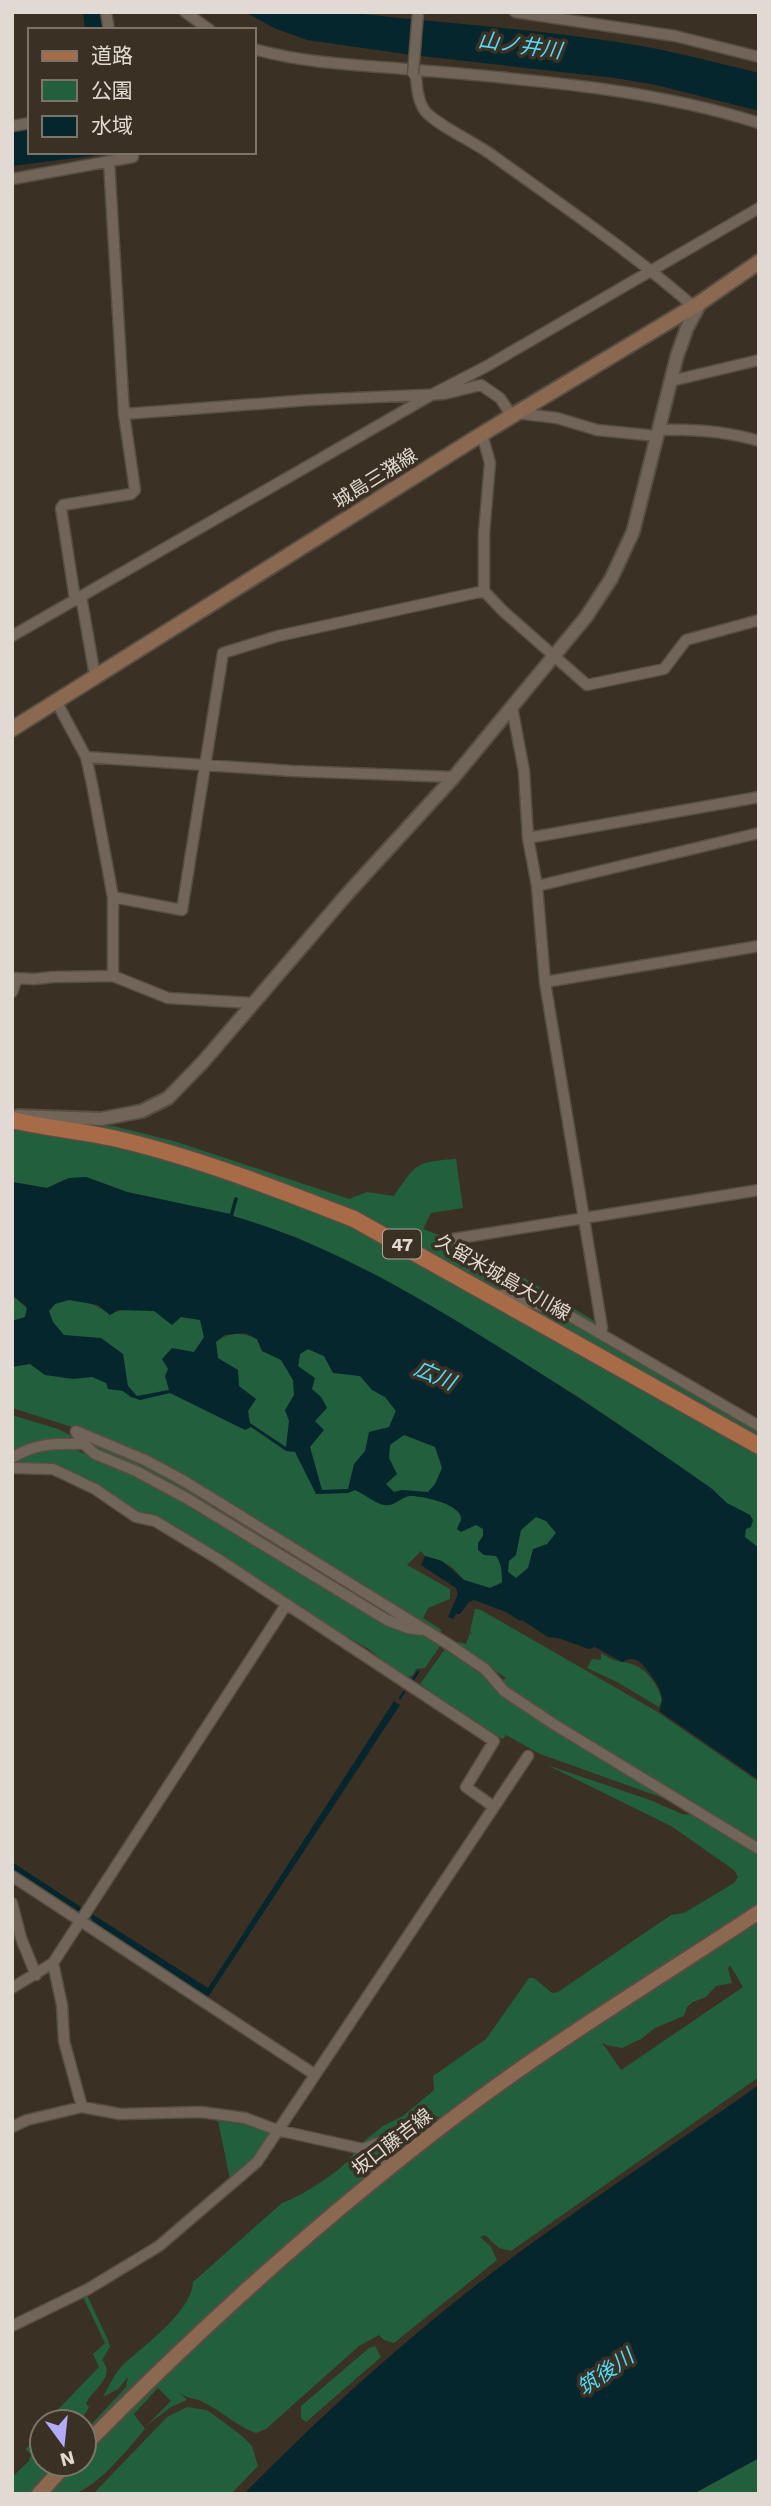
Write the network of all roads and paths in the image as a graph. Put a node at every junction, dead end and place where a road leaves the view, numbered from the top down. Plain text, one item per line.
1 (185, 12) edge
2 (418, 12) edge
3 (515, 12) edge
4 (207, 28) edge
5 (256, 49) edge
6 (759, 57) edge
7 (414, 72) junction
8 (759, 123) edge
9 (132, 154) edge
10 (109, 161) junction
11 (12, 178) edge
12 (759, 208) edge
13 (759, 262) edge
14 (652, 270) junction
15 (697, 304) junction
16 (759, 360) edge
17 (671, 382) junction
18 (433, 394) junction
19 (124, 414) junction
20 (514, 414) junction
21 (658, 433) junction
22 (482, 434) junction
23 (759, 441) edge
24 (484, 591) junction
25 (78, 598) junction
26 (759, 620) edge
27 (12, 636) edge
28 (554, 655) junction
29 (95, 676) junction
30 (56, 701) junction
31 (512, 708) junction
32 (12, 729) edge
33 (86, 757) junction
34 (205, 765) junction
35 (454, 776) junction
36 (759, 797) edge
37 (759, 833) edge
38 (528, 838) junction
39 (537, 886) junction
40 (113, 897) junction
41 (759, 946) edge
42 (113, 976) junction
43 (15, 978) edge
44 (545, 982) junction
45 (12, 992) edge
46 (252, 1003) junction
47 (12, 1118) edge
48 (759, 1190) edge
49 (584, 1218) junction
50 (447, 1240) dead end
51 (493, 1296) junction
52 (601, 1334) junction
53 (759, 1426) edge
54 (84, 1444) junction
55 (759, 1446) edge
56 (12, 1458) edge
57 (12, 1468) edge
58 (286, 1605) junction
59 (423, 1630) junction
60 (528, 1756) dead end
61 (494, 1807) junction
62 (759, 1849) edge
63 (12, 1876) edge
64 (12, 1903) edge
65 (759, 1912) edge
66 (81, 1922) junction
67 (53, 1963) junction
68 (36, 1975) junction
69 (12, 1988) edge
70 (314, 2074) junction
71 (82, 2107) junction
72 (12, 2127) edge
73 (277, 2130) junction
74 (368, 2186) junction
75 (12, 2326) edge
76 (98, 2432) edge
77 (53, 2478) edge
78 (39, 2494) edge

1 - 4 street
2 - 7 street, bridge
3 - 6 street
5 - 7 street
7 - 8 street
7 - 14 street
9 - 10 street
10 - 11 street
10 - 19 street
12 - 14 street
13 - 15 main road, 城島三潴線
14 - 15 street
14 - 18 street
15 - 17 street
15 - 20 main road, 城島三潴線
16 - 17 street
17 - 21 street
18 - 19 street
18 - 20 street
18 - 25 street
19 - 25 street
20 - 21 street
20 - 22 main road, 城島三潴線
21 - 23 street
21 - 28 street
22 - 24 street
22 - 29 main road, 城島三潴線
24 - 28 street
24 - 34 street
25 - 27 street
25 - 29 street
26 - 28 street
28 - 31 street
29 - 30 main road, 城島三潴線
30 - 32 main road, 城島三潴線
30 - 33 street
31 - 35 street
31 - 38 street
33 - 34 street
33 - 40 street
34 - 35 street
34 - 40 street
35 - 46 street
36 - 38 street
37 - 39 street
38 - 39 street
39 - 44 street
40 - 42 street
41 - 44 street
42 - 43 street
42 - 46 street
43 - 45 street
44 - 49 street
46 - 47 street
47 - 51 main road, 久留米城島大川線 / 47
48 - 49 street
49 - 50 street
49 - 52 street
51 - 52 street
51 - 55 main road, 久留米城島大川線 / 47
52 - 53 street
54 - 56 street
54 - 59 street
54 - 59 street
57 - 58 street
58 - 61 street
58 - 66 street
59 - 62 street
60 - 61 street
61 - 70 street
63 - 66 street
64 - 68 street
65 - 74 main road, 坂口藤吉線
66 - 67 street
66 - 70 street
67 - 68 street
67 - 71 street
68 - 69 street
70 - 73 street
71 - 72 street
71 - 73 street
73 - 74 street
73 - 75 street
74 - 76 main road, 坂口藤吉線
77 - 78 main road

